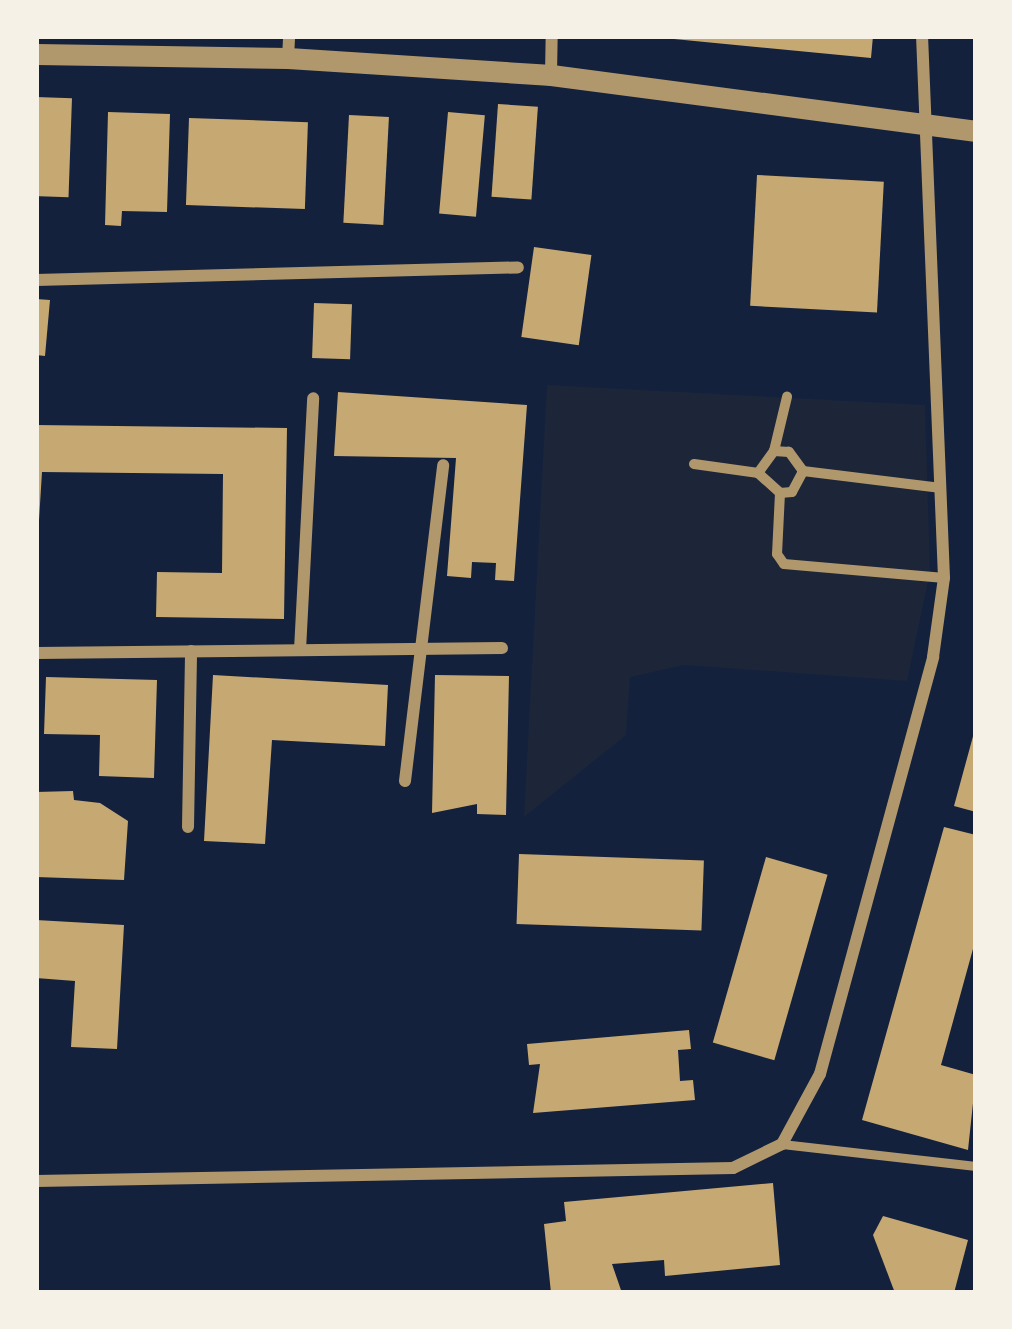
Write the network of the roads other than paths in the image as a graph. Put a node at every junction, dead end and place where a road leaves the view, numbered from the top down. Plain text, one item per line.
1 (552, 36) edge
2 (922, 36) edge
3 (289, 47) edge
4 (36, 54) edge
5 (551, 75) junction
6 (931, 130) junction
7 (976, 131) edge
8 (518, 267) dead end
9 (36, 280) edge
10 (313, 398) dead end
11 (787, 398) dead end
12 (774, 451) junction
13 (694, 464) dead end
14 (443, 465) dead end
15 (803, 472) junction
16 (758, 473) junction
17 (940, 488) junction
18 (780, 493) junction
19 (944, 578) junction
20 (421, 648) junction
21 (502, 648) dead end
22 (300, 650) junction
23 (191, 651) junction
24 (36, 653) edge
25 (405, 781) dead end
26 (188, 827) dead end
27 (782, 1144) junction
28 (976, 1166) edge
29 (36, 1181) edge

1 - 5 street
2 - 6 street
3 - 4 street
3 - 5 street
5 - 6 street
6 - 7 street
6 - 17 street
8 - 9 street
10 - 22 street
11 - 12 street
12 - 15 street
12 - 16 street
13 - 16 street
14 - 20 street
15 - 17 street
15 - 18 street
16 - 18 street
17 - 19 street
18 - 19 street
19 - 27 street
20 - 21 street
20 - 22 street
20 - 25 street
22 - 23 street
23 - 24 street
23 - 26 street
27 - 28 lane
27 - 29 street

